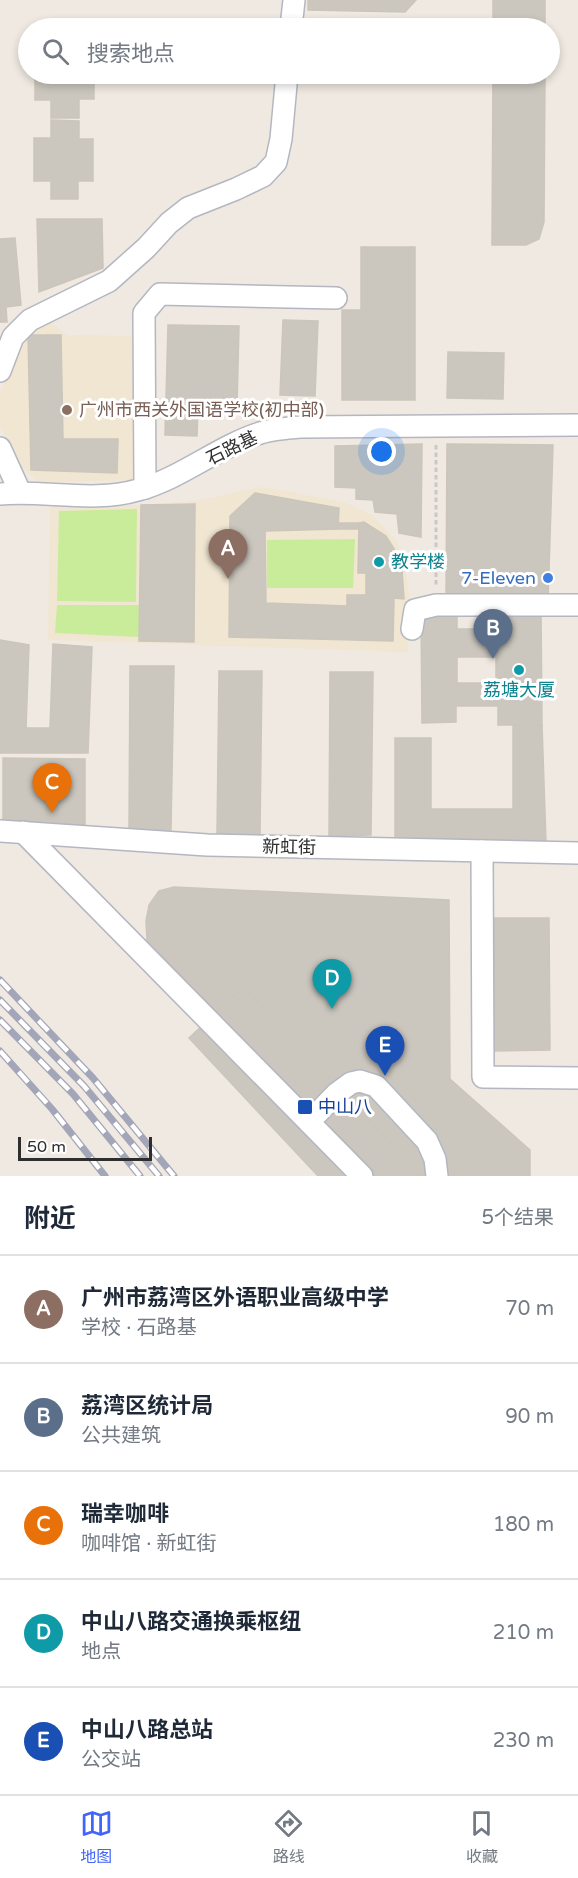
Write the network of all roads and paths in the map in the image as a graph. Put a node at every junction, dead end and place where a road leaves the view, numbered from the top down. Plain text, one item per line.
1 (294, 0) edge
2 (292, 18) edge
3 (286, 84) edge
4 (336, 298) dead end
5 (0, 371) edge
6 (578, 424) edge
7 (436, 425) junction
8 (0, 448) edge
9 (145, 488) junction
10 (10, 493) edge
11 (436, 605) junction
12 (578, 605) edge
13 (412, 629) dead end
14 (0, 831) edge
15 (23, 832) junction
16 (482, 851) junction
17 (578, 853) edge
18 (578, 1078) edge
19 (309, 1122) junction
20 (362, 1176) edge
21 (437, 1176) edge

1 - 2 street
3 - 5 street
4 - 9 street
6 - 7 street, 石路基
7 - 9 street, 石路基
7 - 11 path
8 - 10 street
9 - 10 street, 石路基
11 - 12 street
11 - 13 street
14 - 15 street, 新虹街
15 - 16 street, 新虹街
15 - 19 street
16 - 17 street, 新虹街
16 - 18 street
19 - 20 street
19 - 21 street

